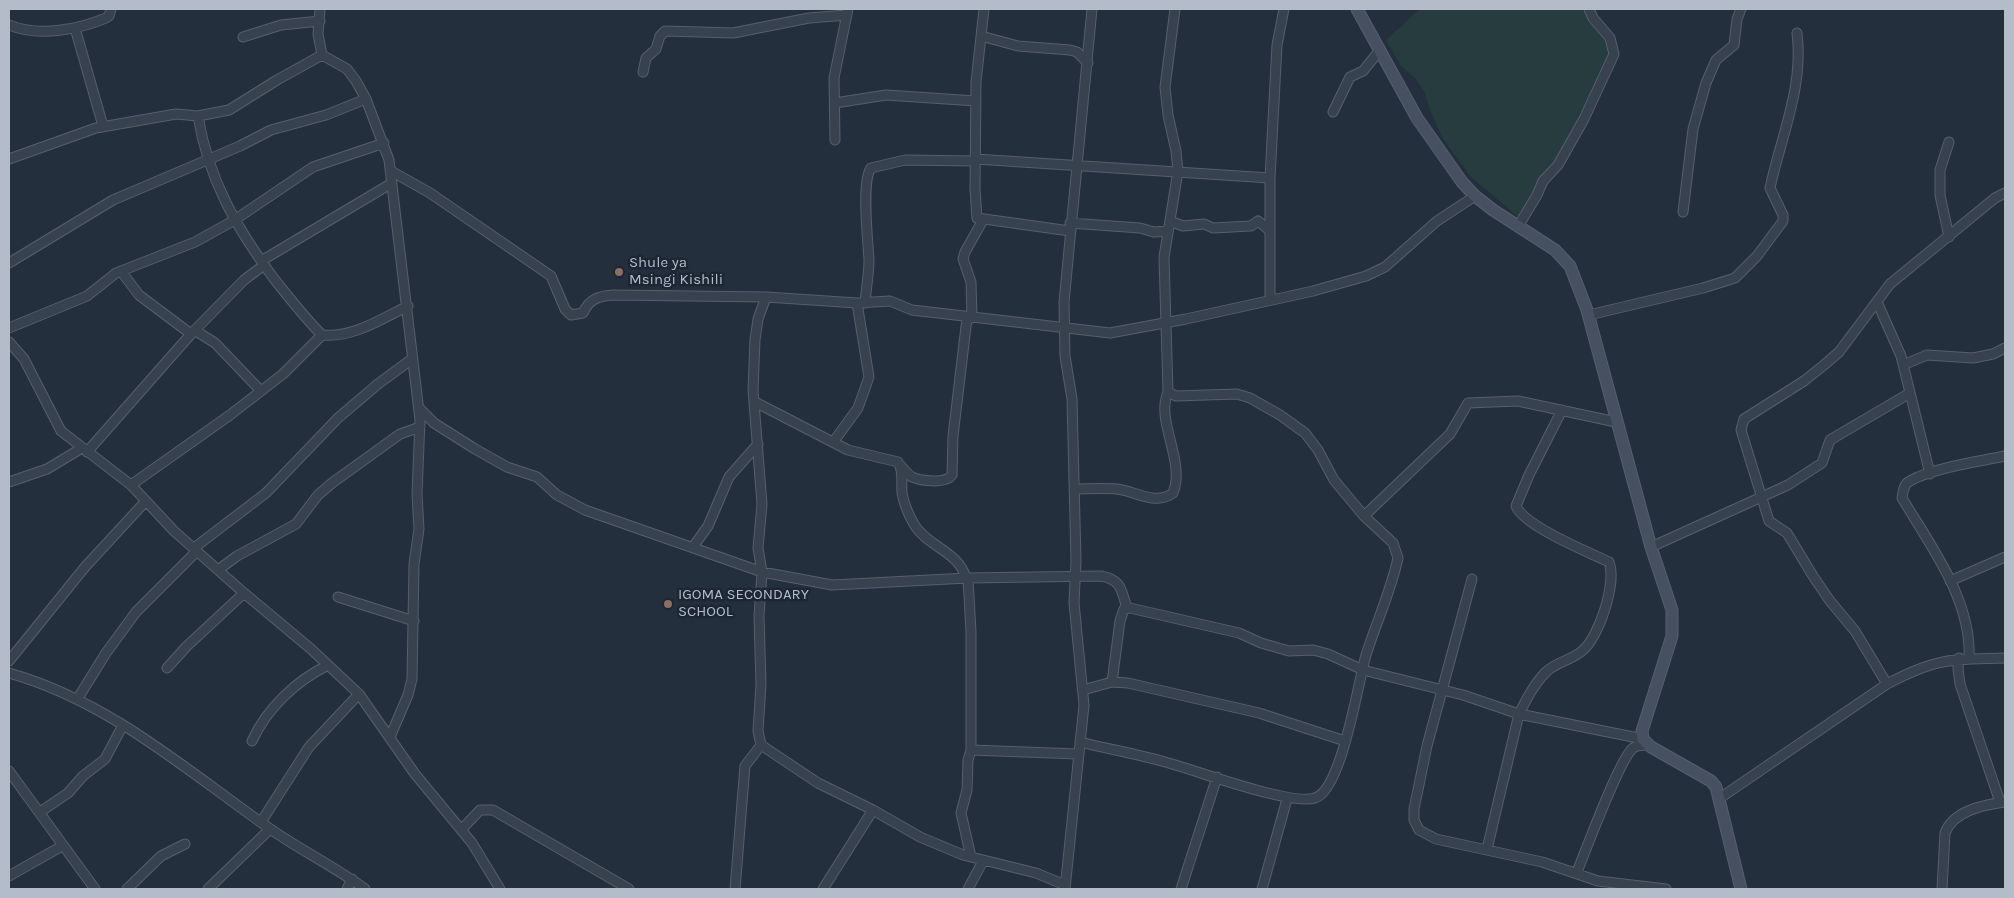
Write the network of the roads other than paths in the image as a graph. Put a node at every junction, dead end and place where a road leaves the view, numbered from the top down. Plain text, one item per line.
1 (111, 9) edge
2 (320, 9) edge
3 (984, 9) edge
4 (1092, 9) edge
5 (1175, 9) edge
6 (1284, 9) edge
7 (1357, 9) edge
8 (1589, 9) edge
9 (1740, 9) edge
10 (847, 12) edge
11 (320, 21) junction
12 (9, 25) edge
13 (75, 28) junction
14 (1797, 33) dead end
15 (981, 36) junction
16 (243, 38) dead end
17 (1380, 50) junction
18 (322, 55) junction
19 (1088, 63) junction
20 (643, 72) dead end
21 (366, 99) junction
22 (976, 101) junction
23 (835, 104) junction
24 (1333, 112) dead end
25 (198, 116) junction
26 (103, 126) junction
27 (835, 140) dead end
28 (1949, 142) dead end
29 (384, 143) junction
30 (9, 158) edge
31 (207, 159) junction
32 (975, 160) junction
33 (1076, 167) junction
34 (391, 171) junction
35 (1178, 171) junction
36 (1270, 178) junction
37 (392, 184) junction
38 (2005, 193) edge
39 (1475, 196) junction
40 (1683, 212) dead end
41 (233, 220) junction
42 (983, 220) junction
43 (1519, 225) junction
44 (1169, 226) junction
45 (1070, 227) junction
46 (1269, 230) junction
47 (1949, 237) junction
48 (9, 263) edge
49 (263, 263) junction
50 (121, 271) junction
51 (766, 297) junction
52 (1270, 299) junction
53 (1877, 302) junction
54 (861, 303) junction
55 (408, 306) junction
56 (1589, 315) junction
57 (970, 318) junction
58 (1167, 322) junction
59 (1146, 326) junction
60 (9, 328) edge
61 (1064, 328) junction
62 (193, 333) junction
63 (322, 335) junction
64 (1165, 336) junction
65 (9, 342) edge
66 (2005, 348) edge
67 (412, 359) junction
68 (1903, 365) junction
69 (261, 391) junction
70 (1168, 392) junction
71 (1910, 393) junction
72 (755, 402) junction
73 (420, 409) junction
74 (1562, 410) junction
75 (1616, 422) junction
76 (420, 427) junction
77 (834, 441) junction
78 (758, 444) junction
79 (85, 450) junction
80 (2005, 456) edge
81 (900, 465) junction
82 (1930, 474) junction
83 (9, 482) edge
84 (130, 485) junction
85 (1074, 489) junction
86 (1761, 498) junction
87 (145, 502) junction
88 (1364, 516) junction
89 (693, 547) junction
90 (1651, 547) junction
91 (196, 550) junction
92 (2005, 557) edge
93 (218, 570) junction
94 (762, 572) junction
95 (1075, 576) junction
96 (967, 578) junction
97 (1472, 579) dead end
98 (1950, 581) junction
99 (244, 594) junction
100 (338, 597) dead end
101 (1127, 608) junction
102 (414, 622) junction
103 (1964, 658) junction
104 (2005, 658) edge
105 (9, 661) edge
106 (328, 665) junction
107 (167, 668) dead end
108 (1363, 670) junction
109 (9, 673) edge
110 (1112, 682) junction
111 (1887, 684) junction
112 (1083, 690) junction
113 (1442, 691) junction
114 (359, 694) junction
115 (78, 698) junction
116 (1519, 714) junction
117 (123, 725) junction
118 (390, 737) junction
119 (252, 741) dead end
120 (1345, 741) junction
121 (1080, 742) junction
122 (1645, 742) junction
123 (761, 745) junction
124 (971, 750) junction
125 (1078, 754) junction
126 (10, 774) edge
127 (1218, 777) junction
128 (1720, 798) junction
129 (1287, 799) junction
130 (2003, 802) edge
131 (873, 810) junction
132 (40, 812) junction
133 (261, 822) junction
134 (270, 829) junction
135 (461, 830) junction
136 (185, 844) dead end
137 (62, 846) junction
138 (1487, 849) junction
139 (971, 857) junction
140 (983, 860) junction
141 (1577, 872) junction
142 (9, 876) edge
143 (352, 880) junction
144 (1065, 887) edge
145 (1644, 888) edge
146 (95, 889) edge
147 (127, 889) edge
148 (208, 889) edge
149 (347, 889) edge
150 (365, 889) edge
151 (500, 889) edge
152 (629, 889) edge
153 (736, 889) edge
154 (823, 889) edge
155 (968, 889) edge
156 (1181, 889) edge
157 (1262, 889) edge
158 (1666, 889) edge
159 (1741, 889) edge
160 (1942, 889) edge

1 - 13 street
2 - 11 street
3 - 15 street
4 - 19 street
5 - 35 street
6 - 36 street
7 - 17 main road
8 - 43 street
9 - 40 street
10 - 20 street
10 - 23 street
11 - 16 street
11 - 18 street
12 - 13 street
13 - 26 street
14 - 56 street
15 - 19 street
15 - 22 street
17 - 24 street
17 - 39 main road
18 - 21 street
18 - 25 street
19 - 33 street
21 - 29 street
21 - 31 street
22 - 23 street
22 - 32 street
23 - 27 street
25 - 26 street
25 - 31 street
26 - 30 street
28 - 47 street
29 - 34 street
29 - 41 street
31 - 41 street
31 - 48 street
32 - 33 street
32 - 42 street
32 - 54 street
33 - 35 street
33 - 45 street
34 - 37 street
34 - 51 street
35 - 36 street
35 - 44 street
36 - 46 street
37 - 49 street
37 - 55 street
38 - 47 street
39 - 43 main road
39 - 52 street
41 - 49 street
41 - 50 street
42 - 45 street
42 - 57 street
43 - 56 main road
44 - 45 street
44 - 46 street
44 - 58 street
45 - 61 street
46 - 52 street
47 - 53 street
49 - 62 street
49 - 63 street
50 - 60 street
50 - 62 street
51 - 54 street
51 - 72 street
52 - 58 street
53 - 68 street
53 - 86 street
54 - 57 street
54 - 77 street
55 - 63 street
55 - 67 street
56 - 75 main road
57 - 61 street
57 - 81 street
58 - 59 street
58 - 64 street
59 - 61 street
59 - 64 street
61 - 85 street
62 - 69 street
62 - 79 street
63 - 69 street
64 - 70 street
65 - 79 street
66 - 68 street
67 - 73 street
67 - 91 street
68 - 71 street
69 - 84 street
70 - 85 street
70 - 88 street
71 - 82 street
71 - 86 street
72 - 77 street
72 - 78 street
73 - 76 street
73 - 89 street
74 - 75 street
74 - 88 street
74 - 116 street
75 - 90 main road
76 - 93 street
76 - 102 street
77 - 81 street
78 - 89 street
78 - 94 street
79 - 83 street
79 - 84 street
80 - 82 street
81 - 96 street
82 - 98 street
84 - 87 street
85 - 95 street
86 - 90 street
86 - 111 street
87 - 91 street
87 - 105 street
88 - 108 street
89 - 94 street
90 - 122 main road
91 - 93 street
91 - 115 street
92 - 98 street
93 - 99 street
94 - 96 street
94 - 123 street
95 - 96 street
95 - 101 street
95 - 112 street
96 - 124 street
97 - 113 street
98 - 103 street
99 - 106 street
99 - 107 street
100 - 102 street
101 - 108 street
101 - 110 street
102 - 118 street
103 - 104 street
103 - 111 street
103 - 130 street
106 - 114 street
106 - 119 street
108 - 113 street
108 - 120 street
109 - 115 street
110 - 112 street
110 - 120 street
111 - 128 street
112 - 121 street
113 - 116 street
113 - 138 street
114 - 118 street
114 - 133 street
115 - 117 street
116 - 122 street
116 - 138 street
117 - 132 street
117 - 133 street
118 - 135 street
120 - 129 street
121 - 125 street
121 - 127 street
122 - 128 main road
122 - 141 street
123 - 131 street
123 - 153 street
124 - 125 street
124 - 139 street
125 - 144 street
126 - 132 street
127 - 129 street
127 - 156 street
128 - 159 main road
129 - 157 street
130 - 160 street
131 - 139 street
131 - 154 street
132 - 137 street
133 - 134 street
134 - 143 street
134 - 148 street
135 - 151 street
135 - 152 street
136 - 147 street
137 - 142 street
137 - 146 street
138 - 141 street
139 - 140 street
140 - 144 street
140 - 155 street
141 - 145 street
143 - 149 street
143 - 150 street
145 - 158 street

